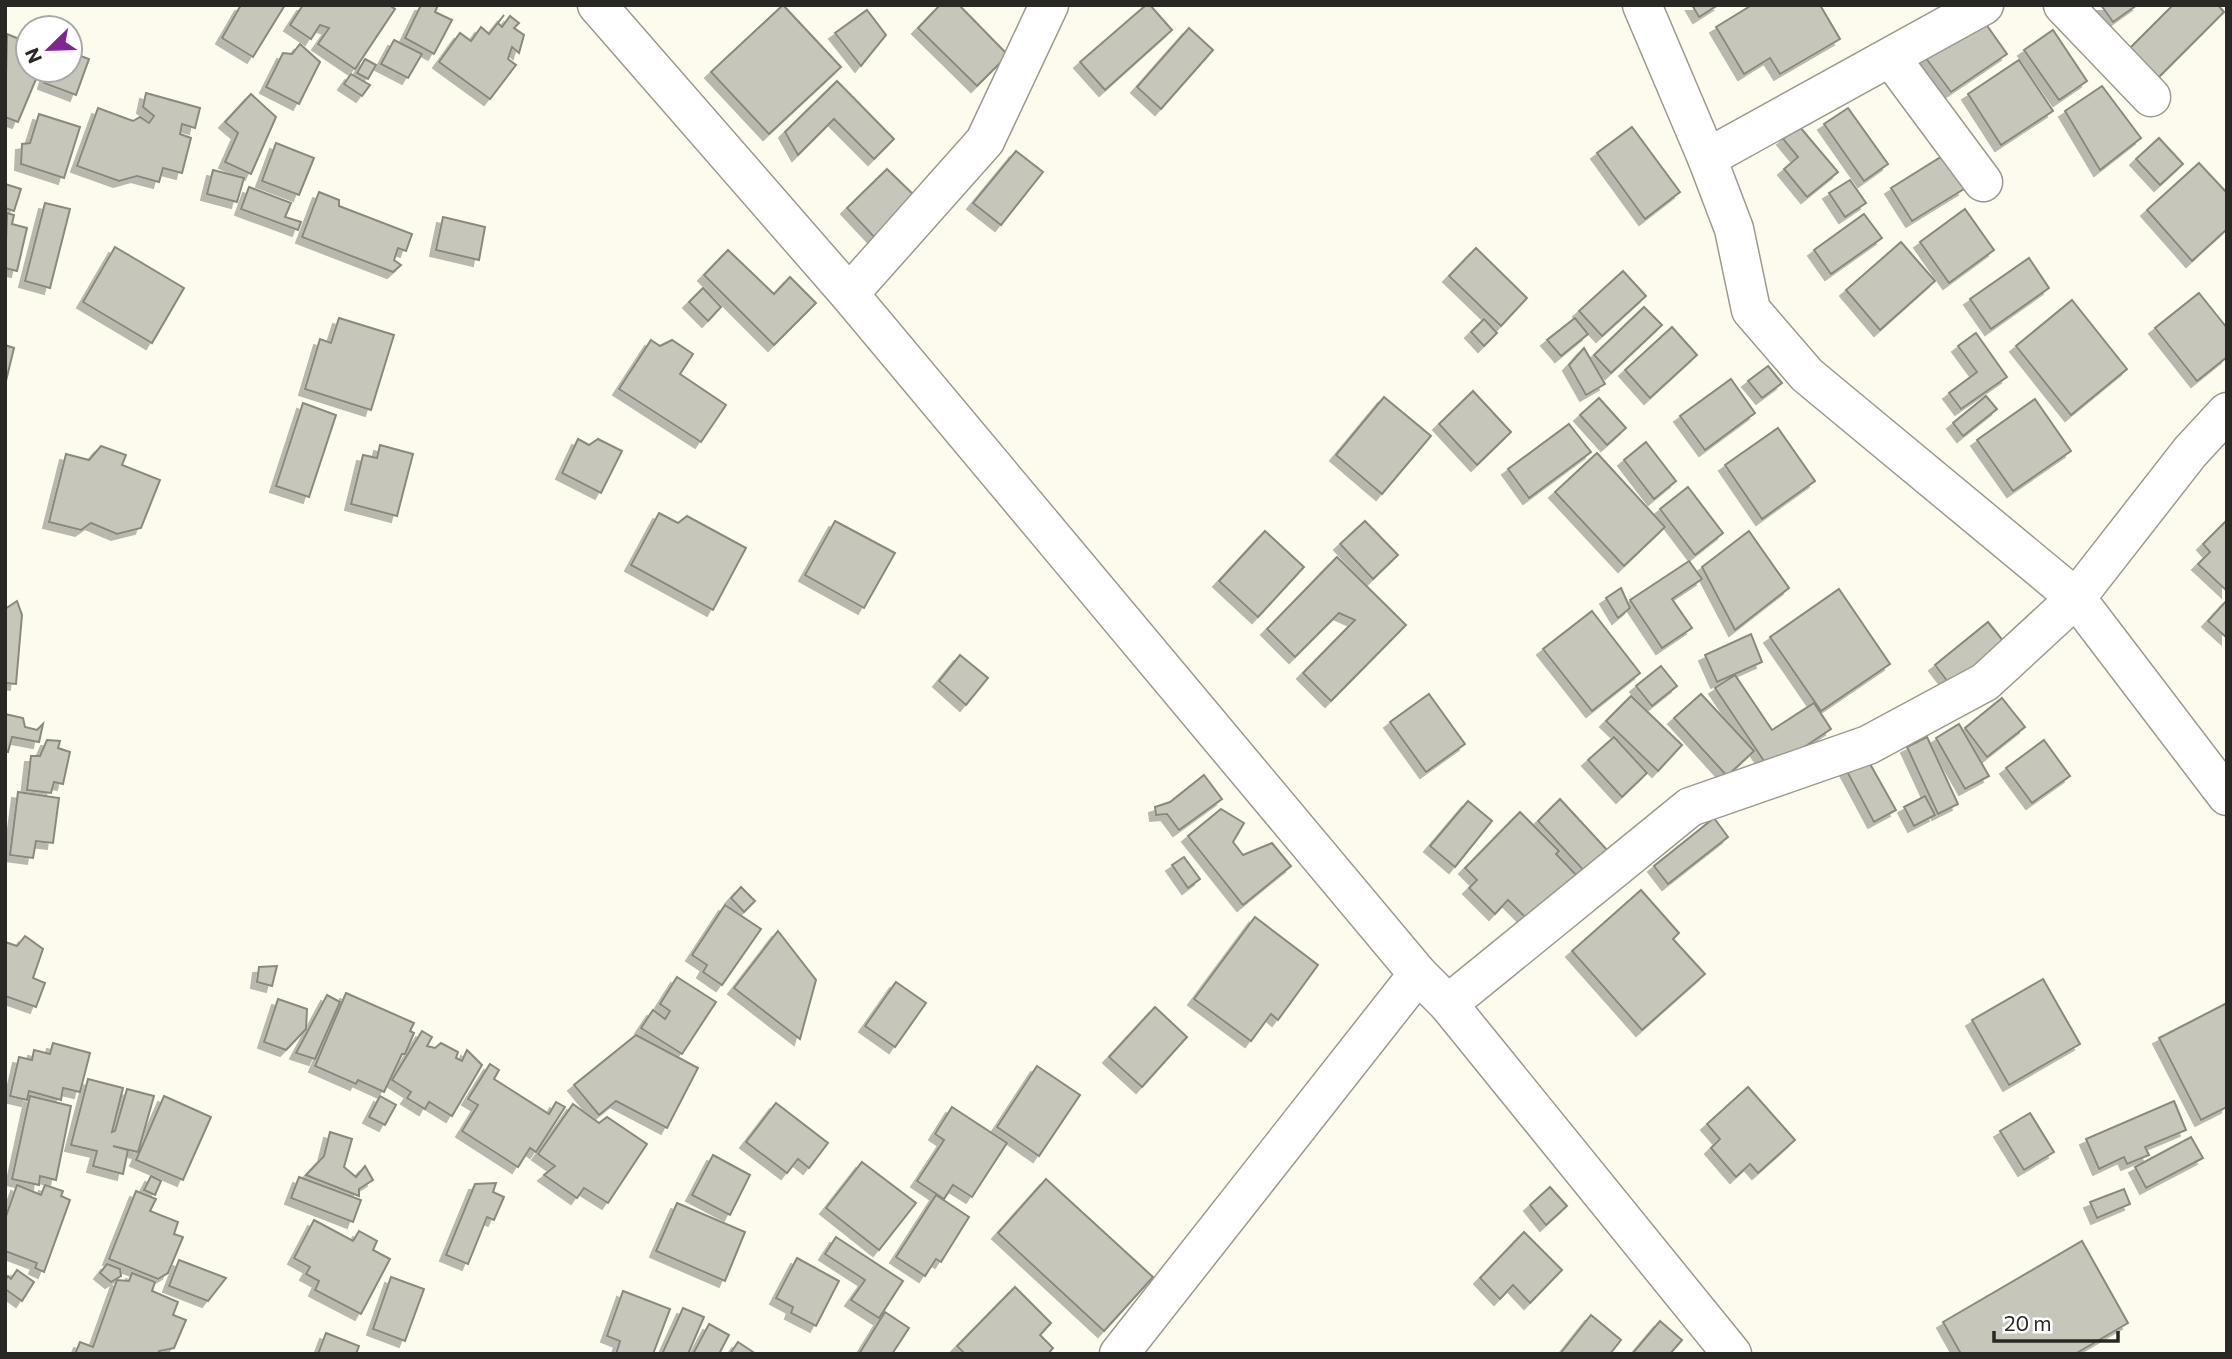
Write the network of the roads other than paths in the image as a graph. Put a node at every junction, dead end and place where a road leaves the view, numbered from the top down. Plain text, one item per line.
1 (597, 5) edge
2 (1049, 5) edge
3 (1642, 5) edge
4 (1984, 5) edge
5 (2063, 5) edge
6 (1891, 58) junction
7 (2151, 97) dead end
8 (1707, 158) junction
9 (1983, 182) dead end
10 (849, 293) junction
11 (2227, 412) edge
12 (2076, 598) junction
13 (2227, 796) edge
14 (1418, 974) junction
15 (1448, 1004) junction
16 (1119, 1354) edge
17 (1732, 1354) edge

1 - 10 street
2 - 10 street
3 - 8 street
4 - 6 street
5 - 7 street
6 - 8 street
6 - 9 street
8 - 12 street
10 - 14 street
11 - 12 street
12 - 13 street
12 - 15 street
14 - 15 street
14 - 16 street
15 - 17 street

